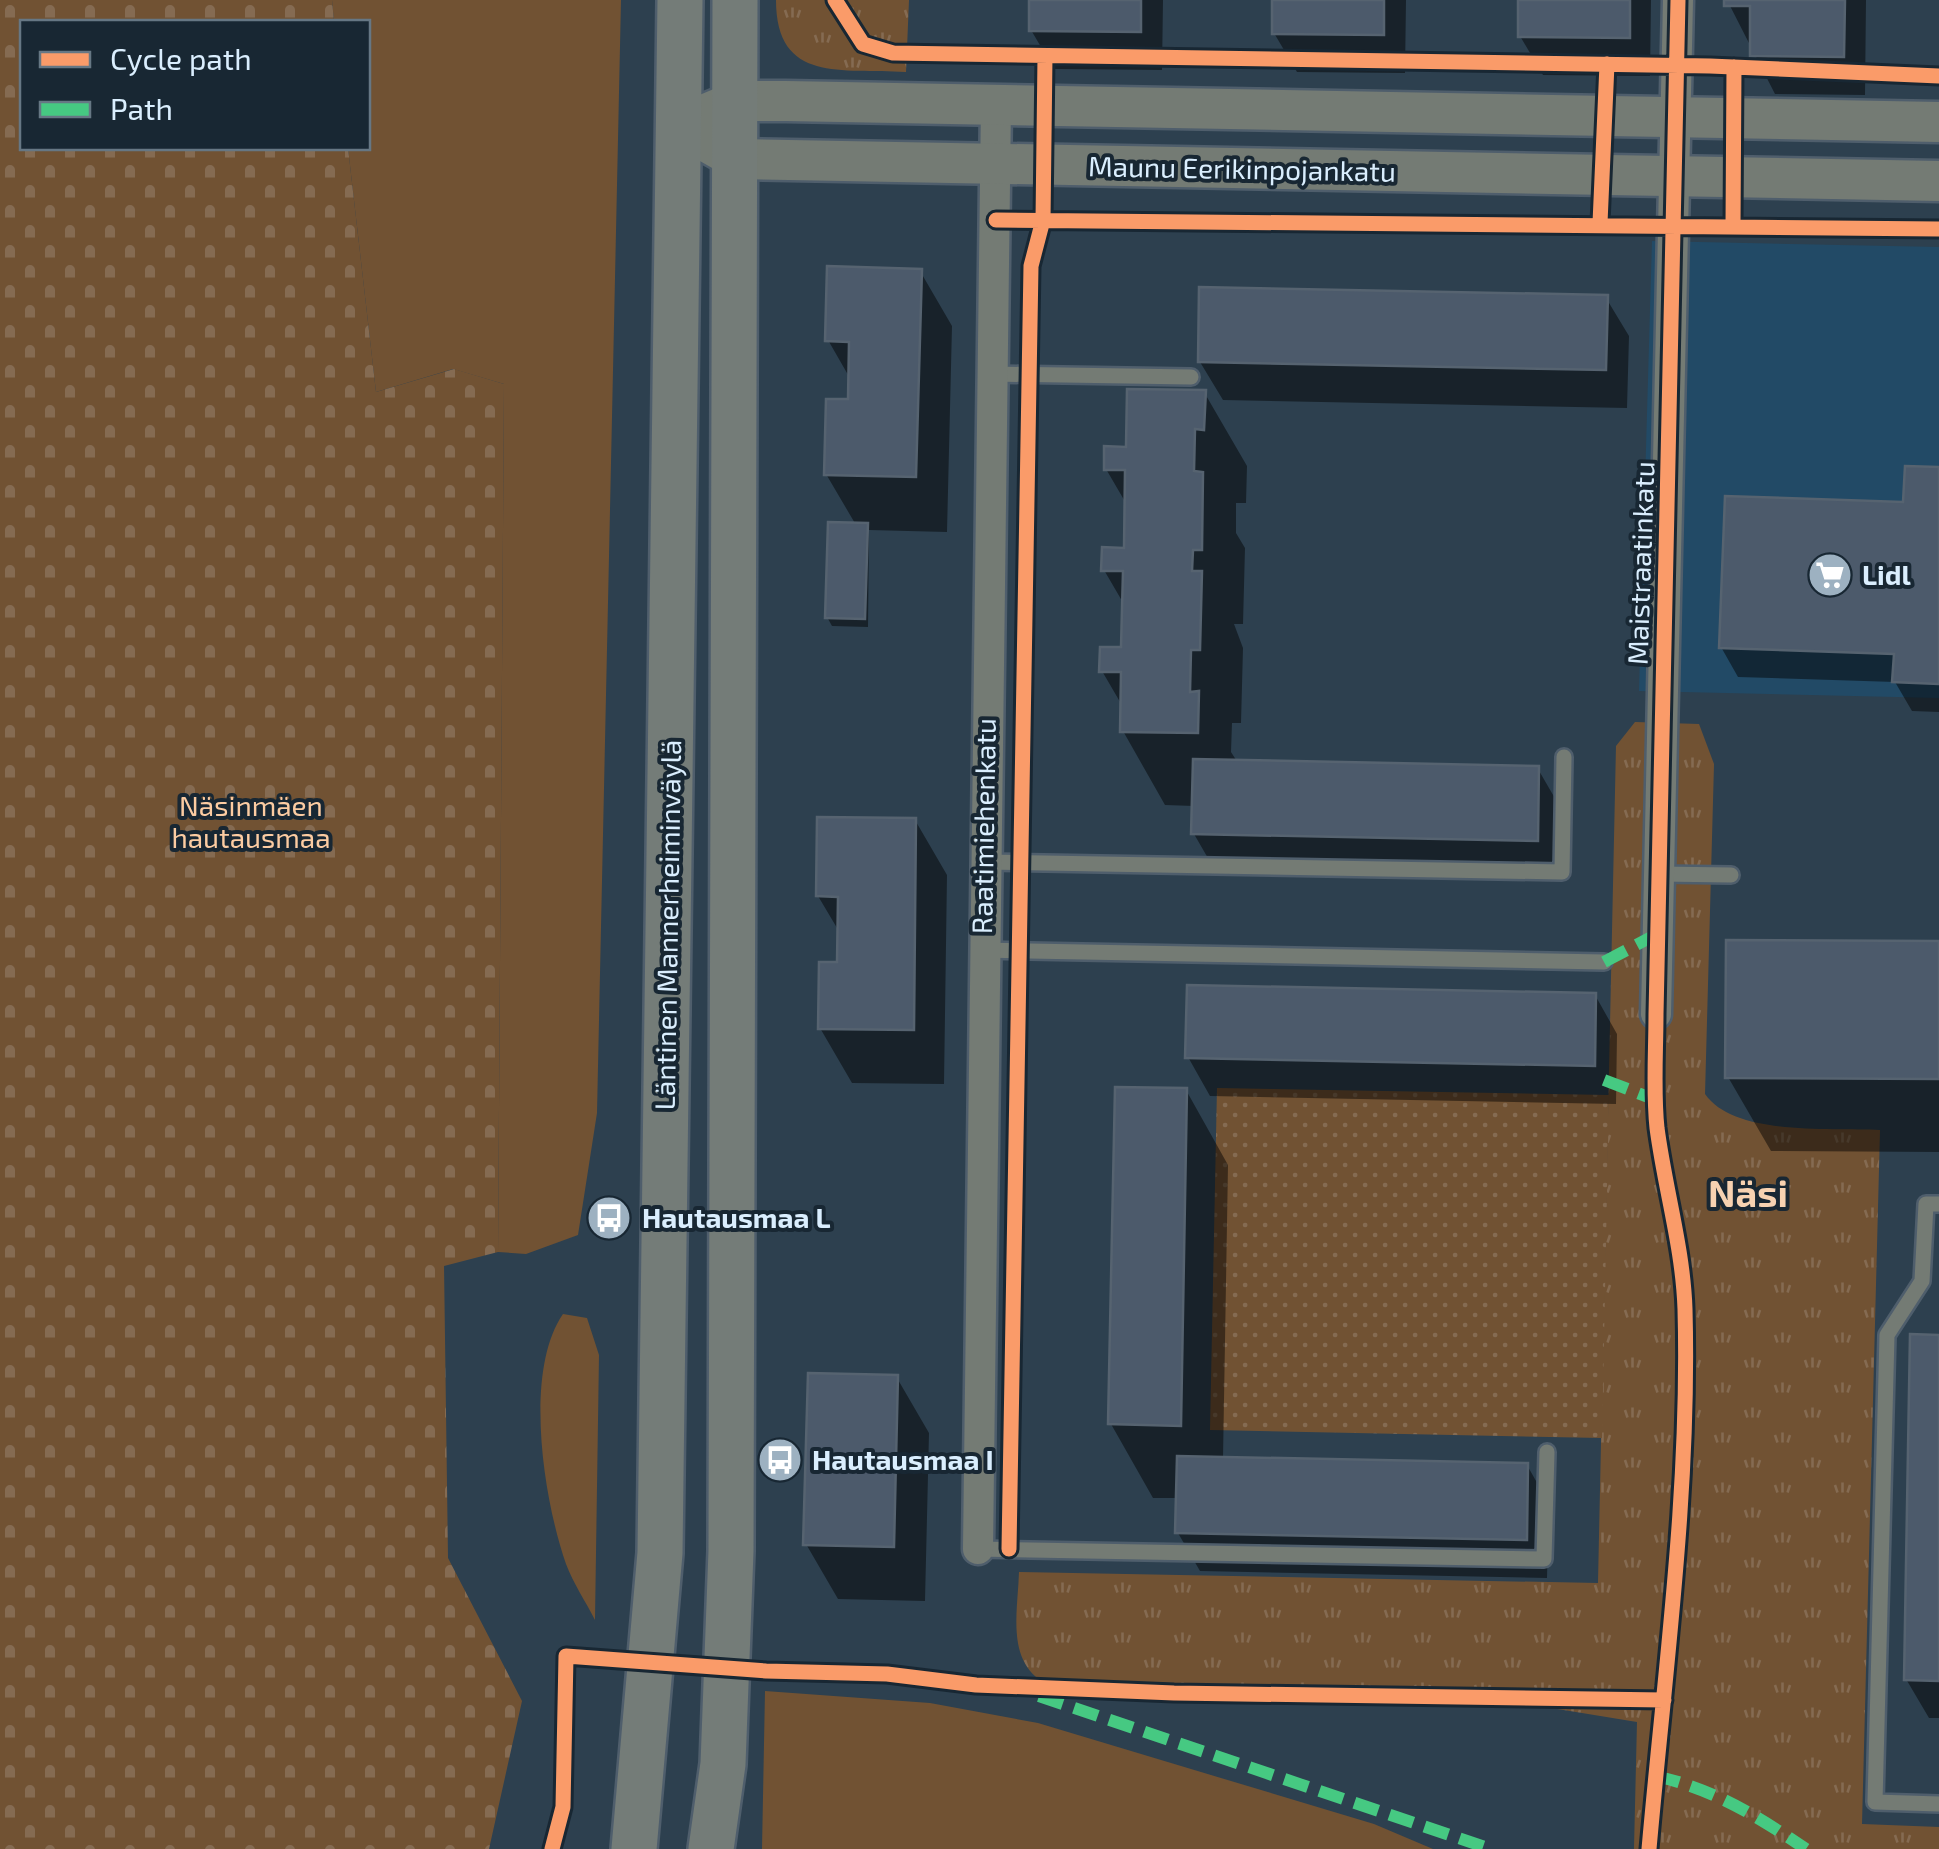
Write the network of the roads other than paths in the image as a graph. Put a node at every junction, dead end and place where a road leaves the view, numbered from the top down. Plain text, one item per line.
1 (680, 0) edge
2 (735, 0) edge
3 (1678, 0) edge
4 (737, 101) junction
5 (996, 103) junction
6 (1676, 114) junction
7 (1939, 122) edge
8 (680, 126) junction
9 (737, 158) junction
10 (997, 164) junction
11 (1674, 176) junction
12 (1939, 181) edge
13 (993, 374) junction
14 (1191, 377) dead end
15 (1564, 757) dead end
16 (983, 862) junction
17 (1659, 874) junction
18 (1732, 875) dead end
19 (982, 950) junction
20 (1604, 962) dead end
21 (1656, 1014) dead end
22 (1939, 1204) edge
23 (1546, 1452) dead end
24 (978, 1549) joint
25 (1939, 1804) edge
26 (634, 1849) edge
27 (712, 1849) edge

1 - 8 main road, Läntinen Mannerheiminväylä
2 - 4 main road
3 - 6 street, Maistraatinkatu
4 - 5 street
4 - 8 street
4 - 9 main road
5 - 6 street
5 - 10 street, Raatimiehenkatu
6 - 7 street
6 - 11 street, Maistraatinkatu
8 - 9 street, Maunu Eerikinpojankatu
8 - 26 main road, Läntinen Mannerheiminväylä
9 - 10 street, Maunu Eerikinpojankatu
9 - 27 main road
10 - 11 street, Maunu Eerikinpojankatu
10 - 13 street, Raatimiehenkatu
11 - 12 street, Maunu Eerikinpojankatu
11 - 17 street, Maistraatinkatu
13 - 14 lane
13 - 16 street, Raatimiehenkatu
15 - 16 lane
16 - 19 street, Raatimiehenkatu
17 - 18 lane
17 - 21 street, Maistraatinkatu
19 - 20 lane
19 - 24 street, Raatimiehenkatu
22 - 25 lane
23 - 24 lane

